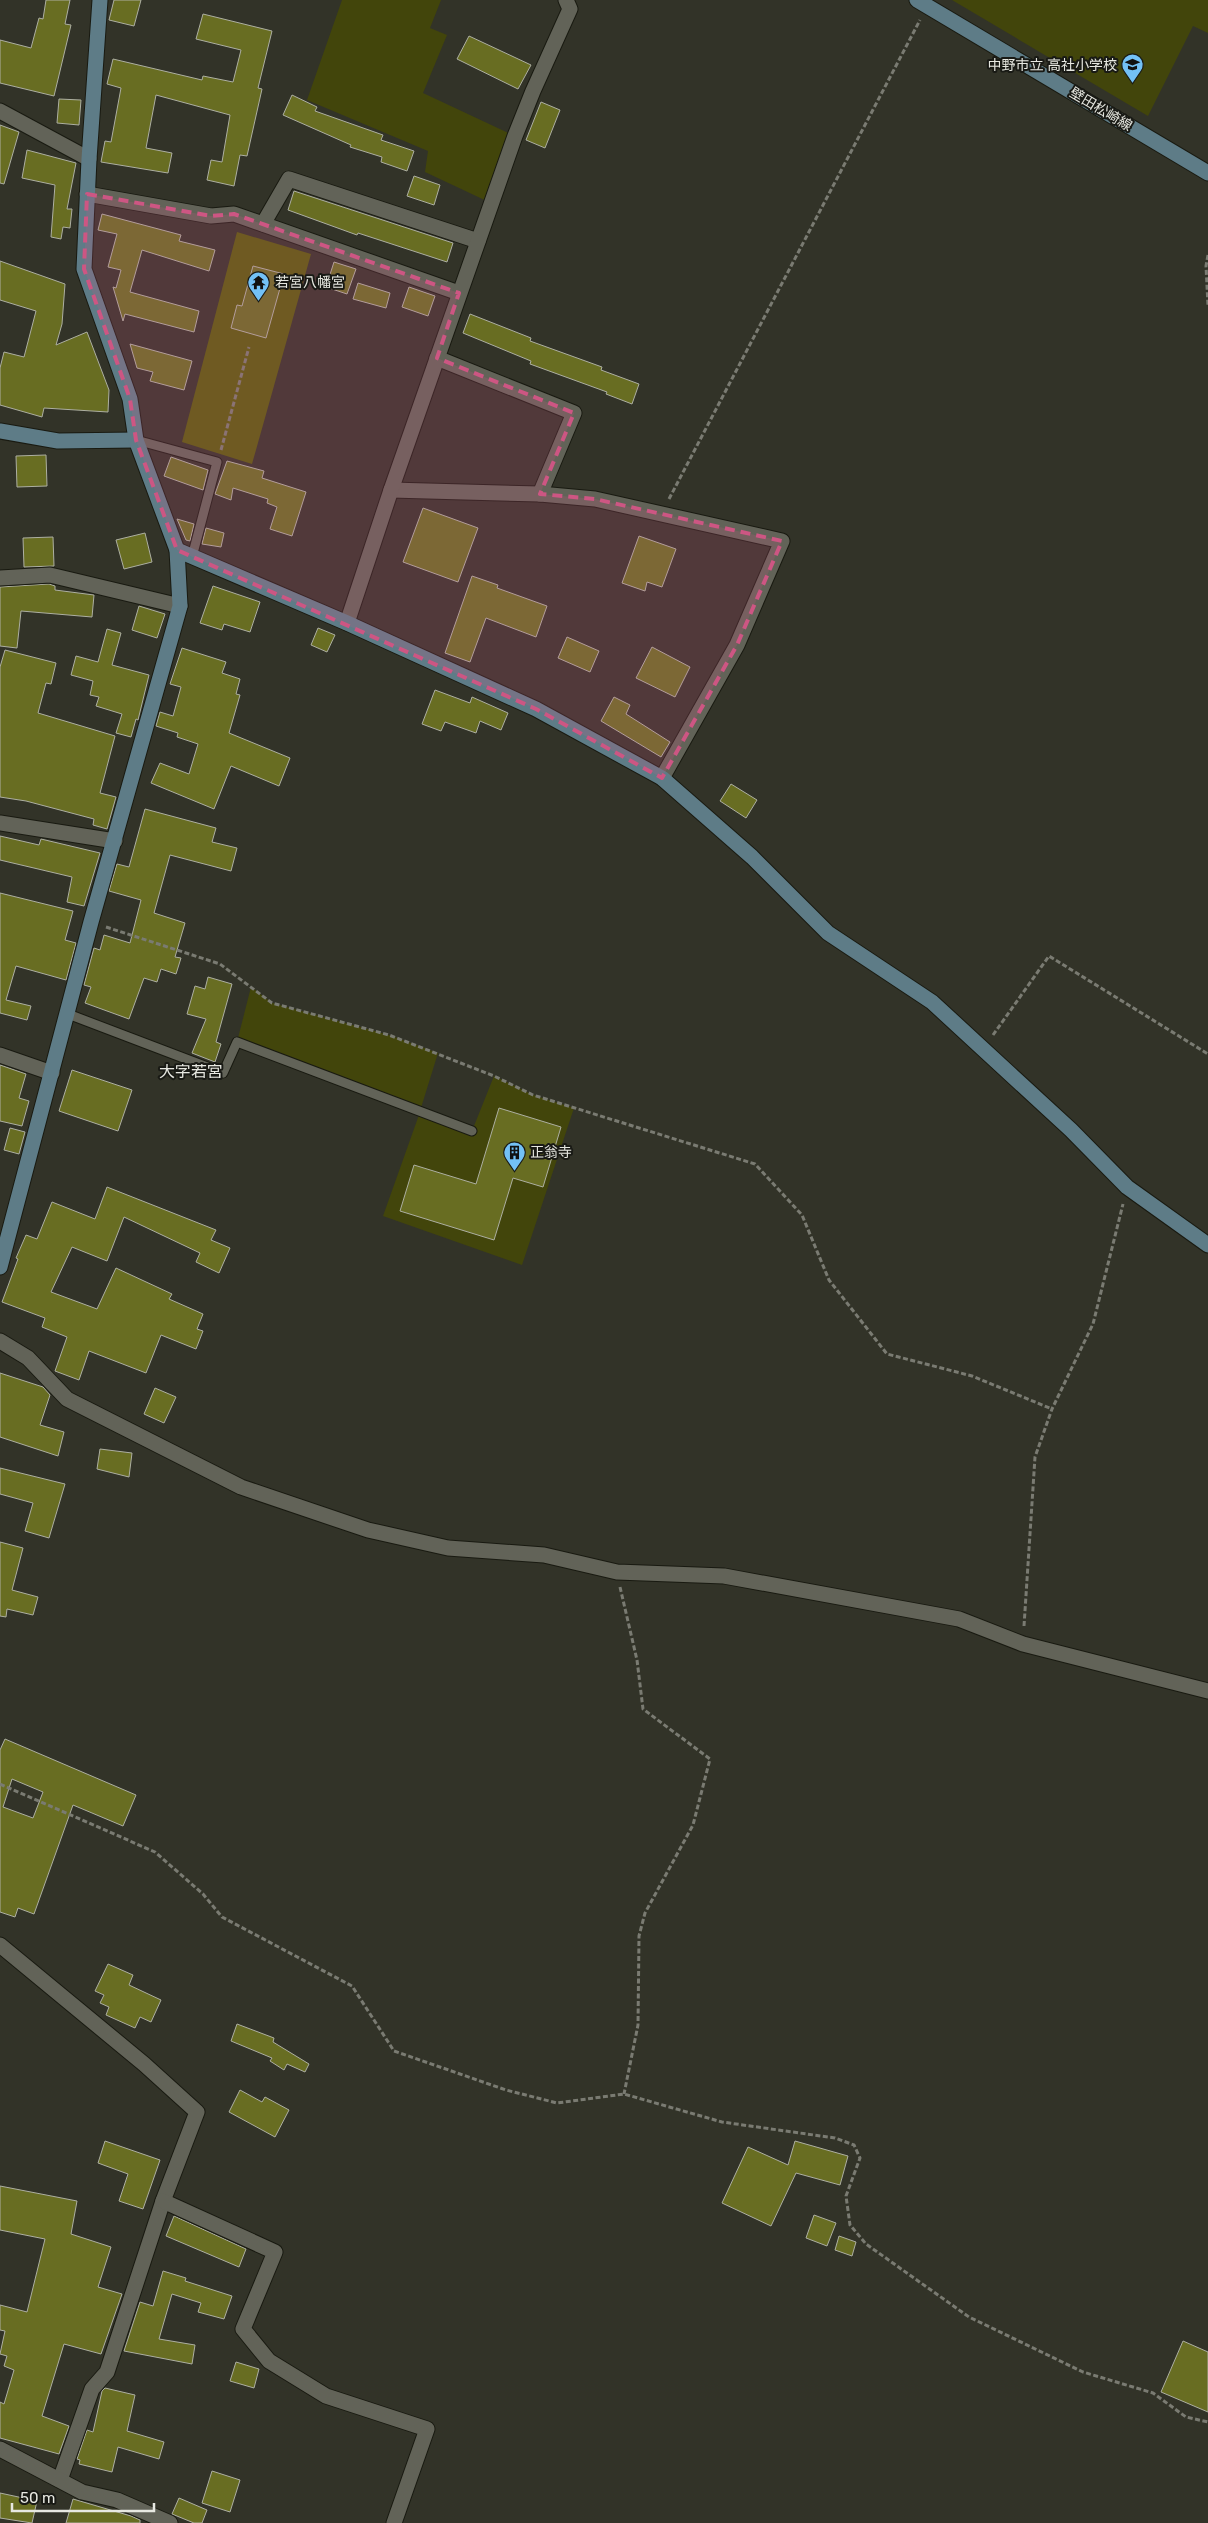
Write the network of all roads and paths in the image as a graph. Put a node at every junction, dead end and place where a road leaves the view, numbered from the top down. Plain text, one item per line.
1 (100, 0) edge
2 (566, 0) edge
3 (922, 3) edge
4 (0, 111) edge
5 (89, 160) junction
6 (1208, 172) edge
7 (87, 194) junction
8 (263, 224) junction
9 (478, 241) junction
10 (1208, 255) edge
11 (459, 293) junction
12 (1208, 306) edge
13 (249, 347) dead end
14 (437, 358) junction
15 (0, 431) edge
16 (136, 440) junction
17 (217, 462) junction
18 (391, 490) junction
19 (540, 494) junction
20 (661, 514) junction
21 (177, 550) junction
22 (192, 557) junction
23 (0, 578) edge
24 (180, 606) junction
25 (347, 622) junction
26 (662, 778) junction
27 (0, 823) edge
28 (115, 842) junction
29 (91, 922) junction
30 (68, 1014) junction
31 (983, 1049) junction
32 (1208, 1054) edge
33 (0, 1055) edge
34 (52, 1073) junction
35 (472, 1131) dead end
36 (1127, 1188) junction
37 (1208, 1245) edge
38 (0, 1267) edge
39 (0, 1341) edge
40 (1052, 1409) junction
41 (617, 1572) junction
42 (1022, 1644) junction
43 (1208, 1691) edge
44 (0, 1784) edge
45 (0, 1946) edge
46 (624, 2094) junction
47 (164, 2201) junction
48 (1208, 2422) edge
49 (0, 2449) edge
50 (60, 2480) junction
51 (170, 2523) edge
52 (394, 2523) edge

1 - 5 street
2 - 9 street
3 - 6 street, 壁田松崎線
3 - 20 path
4 - 5 street
5 - 7 street
7 - 8 street
7 - 16 street
8 - 9 street
8 - 11 street
9 - 11 street
10 - 12 path
11 - 14 street
13 - 17 path
14 - 18 street
14 - 19 street
15 - 16 street
16 - 17 lane
16 - 21 street
17 - 22 lane
18 - 19 street
18 - 25 street
19 - 20 street
20 - 26 street
21 - 22 street
21 - 24 street
22 - 25 street
23 - 24 street
24 - 28 street
25 - 26 street
26 - 31 street
27 - 28 street
28 - 29 street
29 - 30 street
29 - 40 path
30 - 34 street
30 - 35 lane
31 - 32 path
31 - 36 street
33 - 34 street
34 - 38 street
36 - 37 street
36 - 40 path
39 - 41 street
40 - 42 path
41 - 42 street
41 - 46 path
42 - 43 street
44 - 46 path
45 - 47 street
46 - 48 path
47 - 50 street
47 - 52 street
49 - 50 street
50 - 51 street

